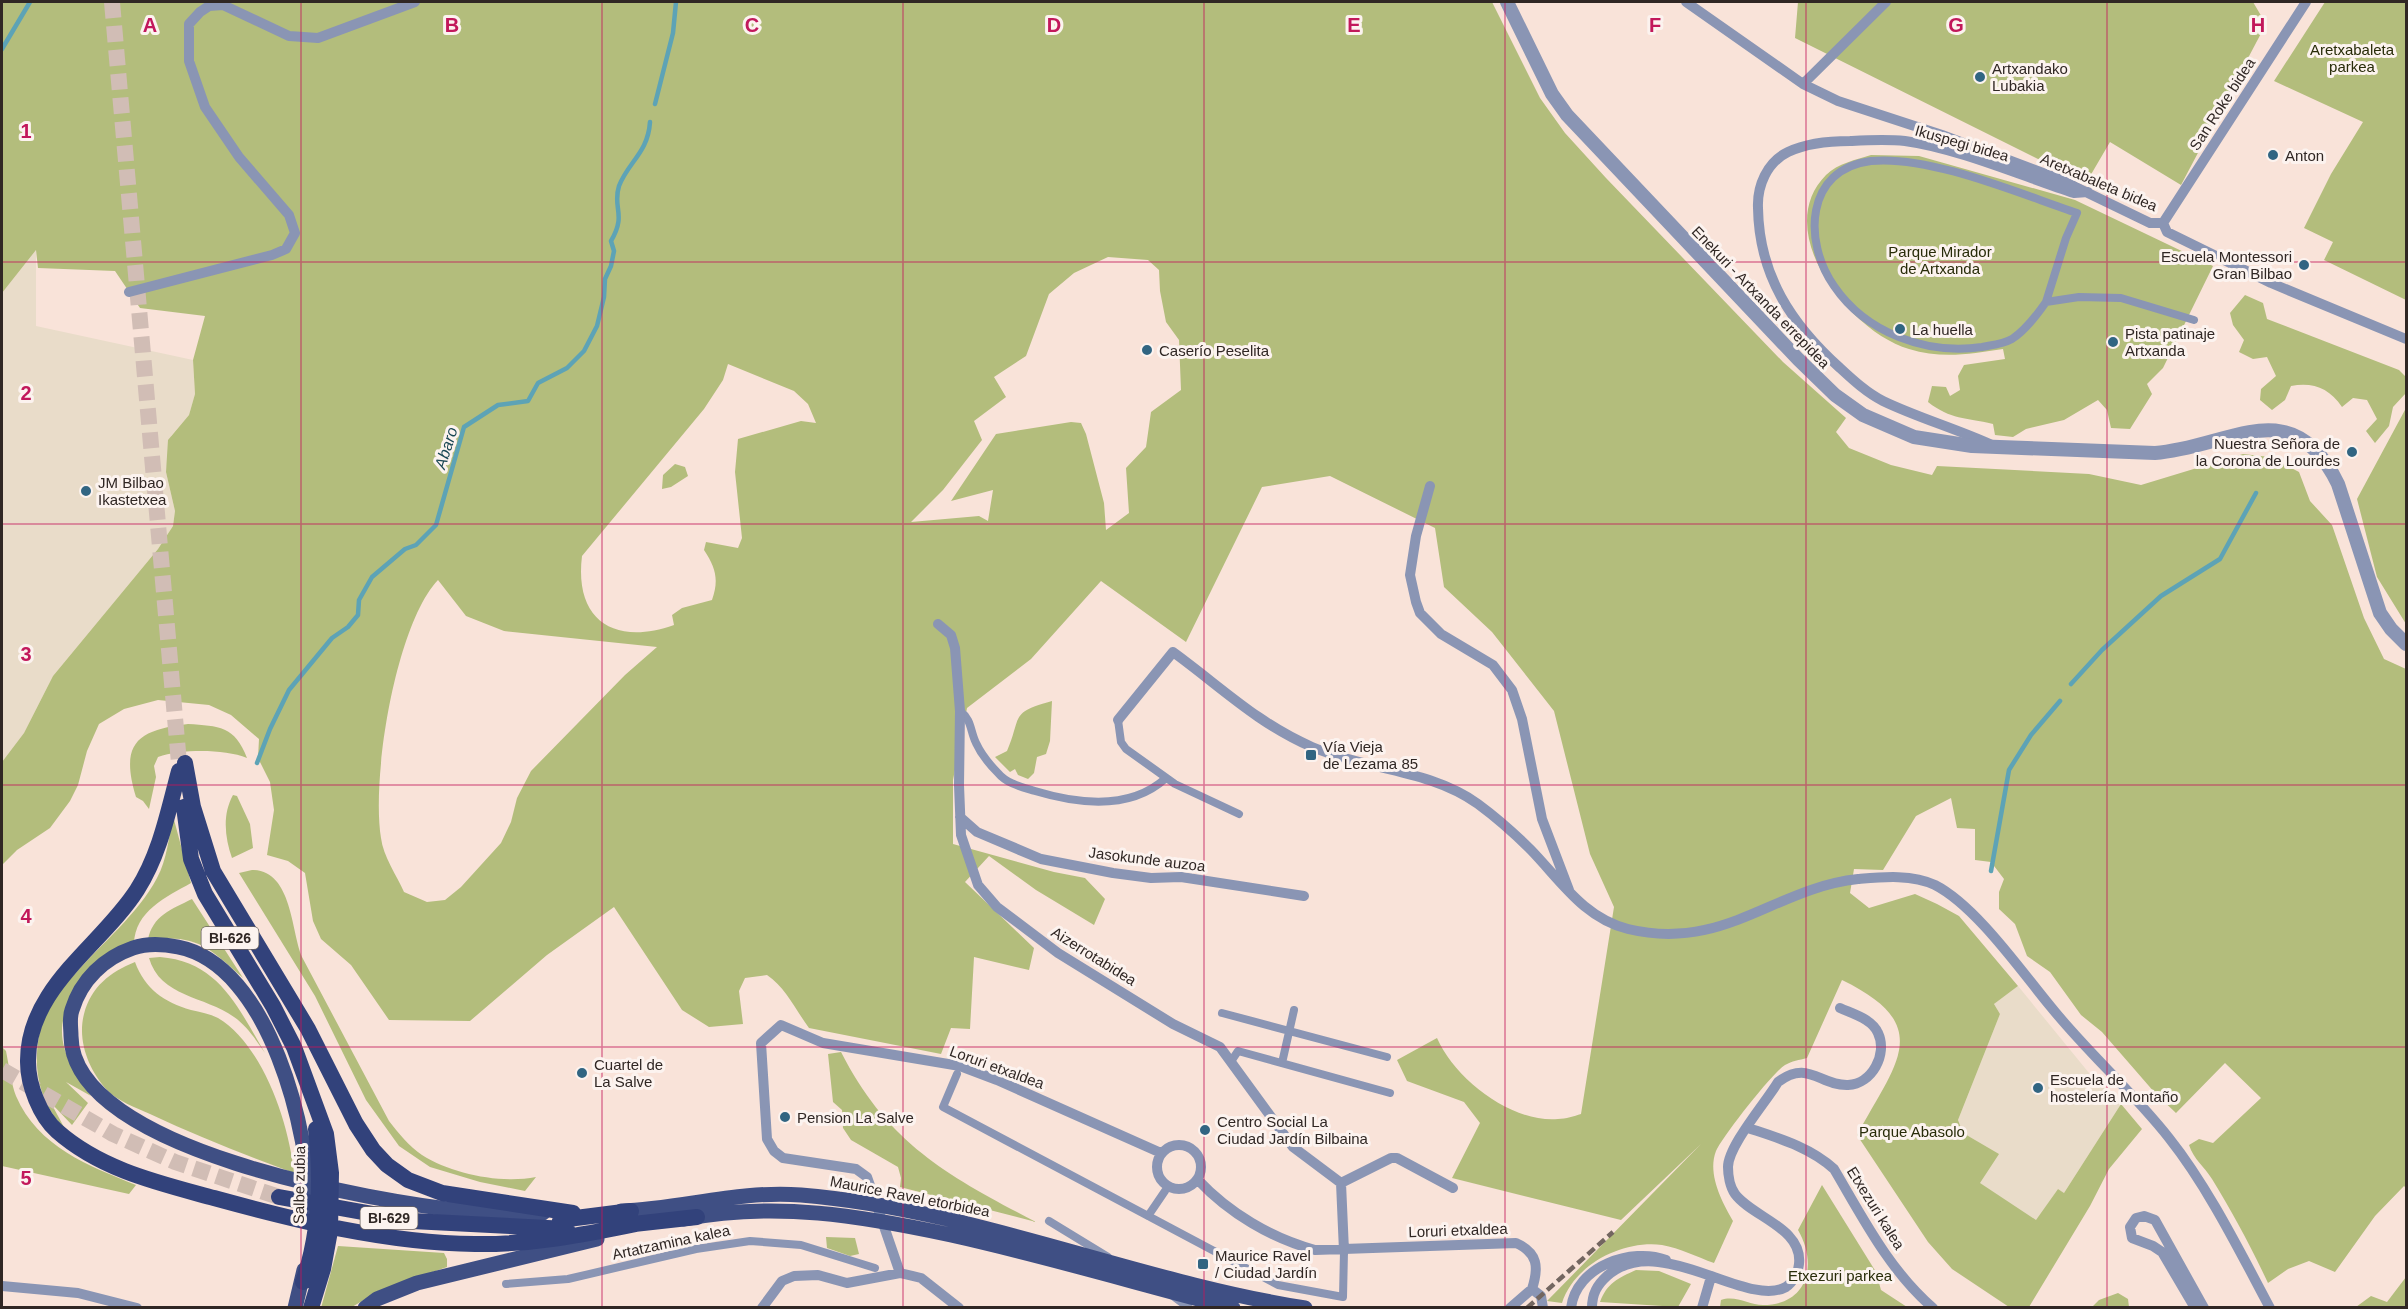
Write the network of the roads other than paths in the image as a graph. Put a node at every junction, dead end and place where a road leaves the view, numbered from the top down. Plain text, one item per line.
1 (415, 2) edge
2 (1507, 2) edge
3 (1686, 2) edge
4 (1886, 2) edge
5 (2306, 2) edge
6 (1803, 84) junction
7 (2088, 192) junction
8 (2163, 223) junction
9 (129, 292) dead end
10 (2046, 302) junction
11 (2194, 320) dead end
12 (2406, 339) edge
13 (1995, 447) junction
14 (1430, 486) dead end
15 (938, 624) dead end
16 (2406, 644) edge
17 (960, 711) junction
18 (1118, 720) joint
19 (181, 765) junction
20 (1166, 778) junction
21 (1239, 814) dead end
22 (960, 817) junction
23 (1570, 893) junction
24 (1304, 896) dead end
25 (1840, 1008) dead end
26 (1294, 1010) dead end
27 (1222, 1013) dead end
28 (1290, 1030) junction
29 (1387, 1057) dead end
30 (1232, 1060) junction
31 (1282, 1063) junction
32 (957, 1074) dead end
33 (1390, 1093) dead end
34 (1748, 1128) junction
35 (1161, 1153) junction
36 (319, 1171) junction
37 (1198, 1180) junction
38 (1341, 1183) junction
39 (1453, 1188) dead end
40 (1165, 1191) dead end
41 (279, 1197) tunnel mouth
42 (573, 1212) joint
43 (1148, 1216) junction
44 (634, 1217) junction
45 (697, 1217) junction
46 (1050, 1221) dead end
47 (541, 1223) junction
48 (1344, 1251) junction
49 (1676, 1266) junction
50 (876, 1268) dead end
51 (900, 1273) junction
52 (1711, 1277) junction
53 (303, 1282) joint
54 (506, 1284) dead end
55 (2, 1286) edge
56 (1532, 1289) junction
57 (1705, 1305) edge
58 (1510, 1307) edge
59 (137, 1308) edge
60 (295, 1308) edge
61 (311, 1308) edge
62 (365, 1308) edge
63 (762, 1308) edge
64 (959, 1308) edge
65 (1189, 1308) edge
66 (1233, 1308) edge
67 (1305, 1308) edge
68 (1543, 1308) edge
69 (1571, 1308) edge
70 (1592, 1308) edge
71 (1933, 1308) edge
72 (2195, 1308) edge
73 (2204, 1308) edge
74 (2270, 1308) edge

1 - 9 street
2 - 13 street, Enekuri - Artxanda errepidea
3 - 6 street, Aretxabaleta bidea
4 - 6 street
5 - 8 street, San Roke bidea
6 - 7 street, Aretxabaleta bidea
7 - 8 street, Aretxabaleta bidea
7 - 13 street, Ikuspegi bidea
8 - 12 street, Aretxabaleta bidea
10 - 10 street
10 - 11 street
13 - 16 street, Enekuri - Artxanda errepidea
14 - 23 street
15 - 17 street, Aizerrotabidea
17 - 20 street
17 - 22 street, Aizerrotabidea
18 - 20 street
18 - 23 street
19 - 36 highway, Salbe zubia / BI-626
19 - 47 highway
19 - 47 highway
20 - 21 street
22 - 24 street, Jasokunde auzoa
22 - 30 street, Aizerrotabidea
23 - 74 street
25 - 34 street
26 - 28 street
27 - 28 street
28 - 29 street
28 - 31 street
30 - 31 street
30 - 38 street, Aizerrotabidea
31 - 33 street
32 - 43 street, Loruri etxaldea
34 - 52 street
34 - 71 street, Etxezuri kalea
35 - 37 street
35 - 37 street
35 - 51 street, Loruri etxaldea
36 - 47 main road
36 - 53 highway, Salbe zubia
36 - 61 highway
37 - 48 street, Loruri etxaldea
38 - 39 street
38 - 48 street
40 - 43 street
41 - 47 highway, BI-629
42 - 44 main road
42 - 47 highway
43 - 48 street, Loruri etxaldea
44 - 45 highway, Maurice Ravel etorbidea
44 - 47 highway
44 - 67 main road, Maurice Ravel etorbidea
45 - 62 main road, Maurice Ravel etorbidea
45 - 66 main road, Maurice Ravel etorbidea
46 - 65 street
48 - 56 street, Loruri etxaldea
49 - 52 street
49 - 69 street
49 - 70 street
50 - 54 street, Artatzamina kalea
51 - 63 street
51 - 64 street
52 - 57 street
53 - 60 main road, Salbe zubia
55 - 59 street
56 - 58 street
56 - 68 street
72 - 73 street

